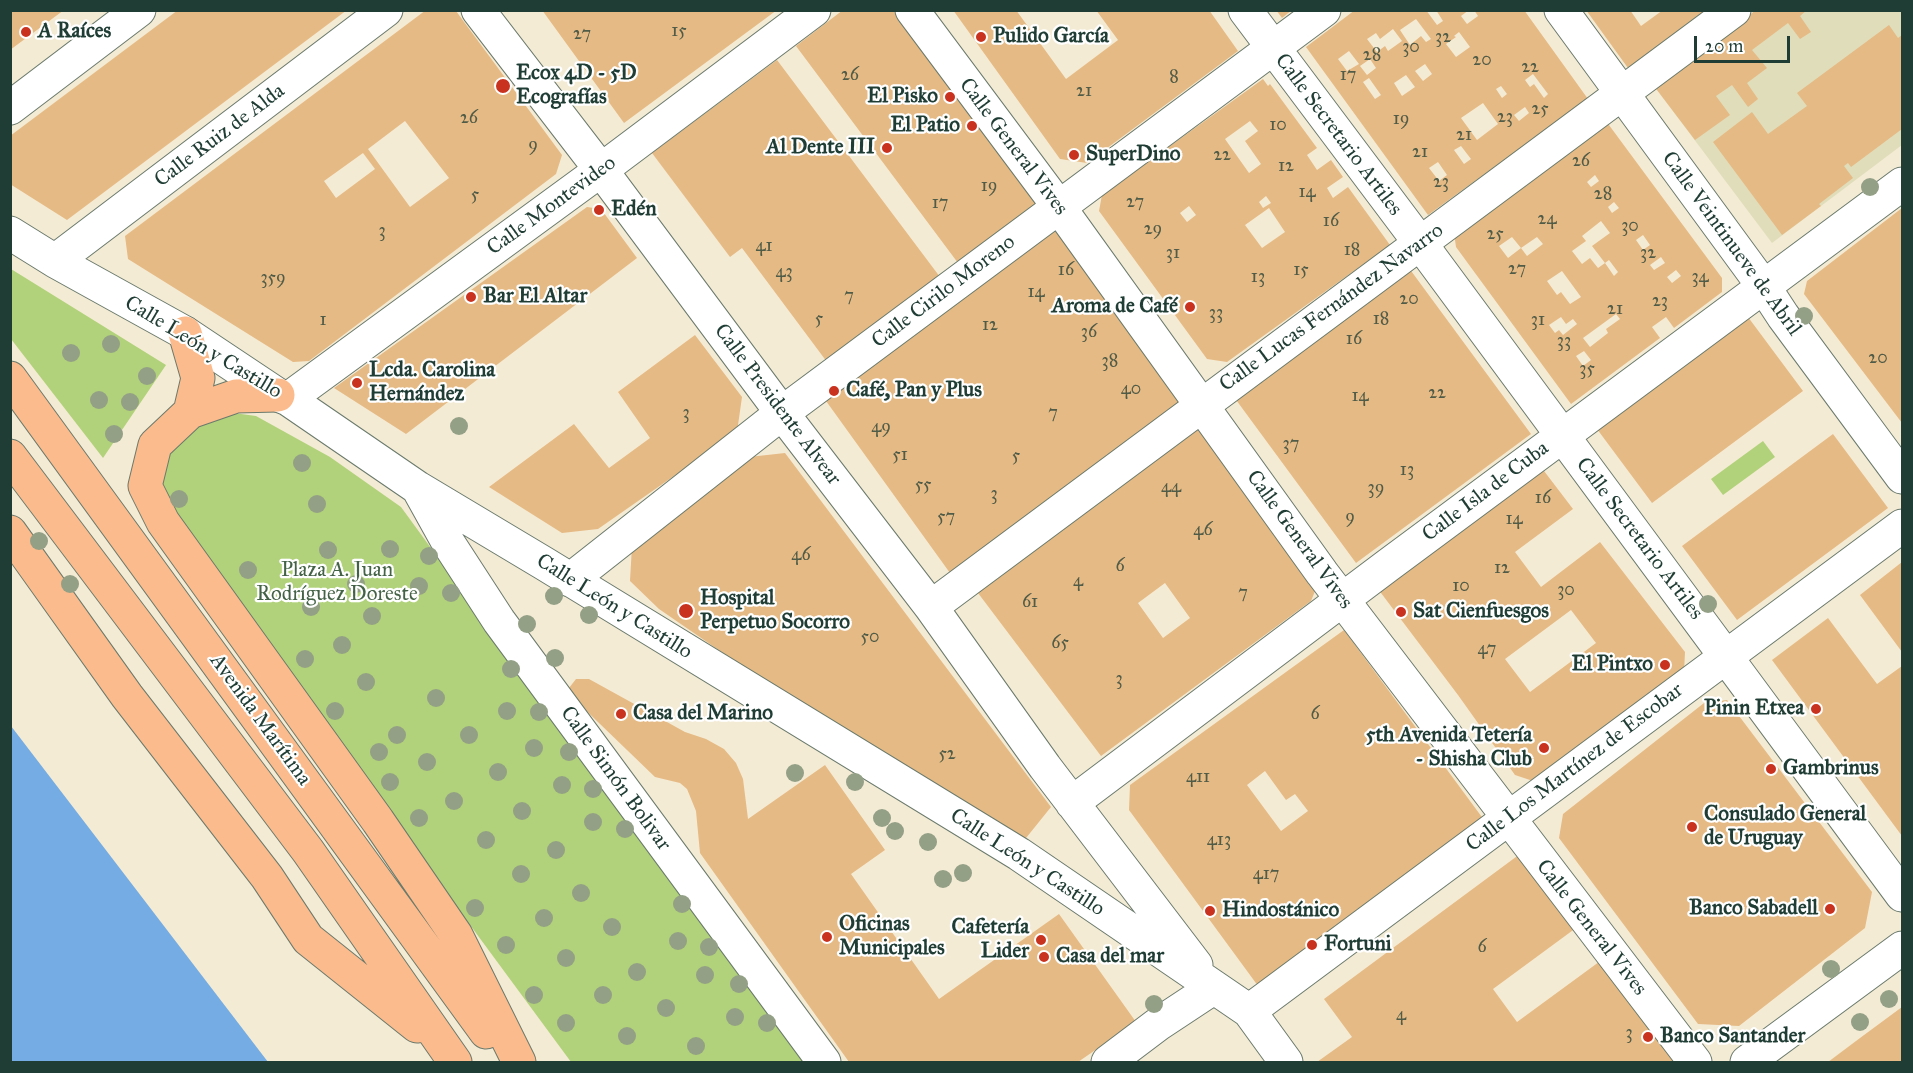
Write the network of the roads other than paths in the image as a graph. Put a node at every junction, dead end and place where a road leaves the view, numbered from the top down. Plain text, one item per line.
1 (138, 10) edge
2 (386, 10) edge
3 (478, 10) edge
4 (814, 10) edge
5 (912, 10) edge
6 (1245, 10) edge
7 (1324, 10) edge
8 (1561, 10) edge
9 (1734, 10) edge
10 (1274, 48) junction
11 (1622, 93) junction
12 (10, 108) edge
13 (601, 171) junction
14 (1902, 184) edge
15 (1059, 207) junction
16 (10, 233) edge
17 (1420, 243) junction
18 (55, 261) junction
19 (1764, 287) junction
20 (185, 333) junction
21 (10, 378) edge
22 (283, 397) junction
23 (1202, 405) junction
24 (190, 412) junction
25 (782, 413) junction
26 (1562, 436) junction
27 (10, 456) edge
28 (1902, 477) edge
29 (418, 488) junction
30 (1902, 526) edge
31 (10, 532) edge
32 (570, 580) junction
33 (1342, 600) junction
34 (931, 607) junction
35 (1726, 657) junction
36 (1072, 803) junction
37 (1507, 818) junction
38 (1902, 895) edge
39 (1902, 948) edge
40 (1213, 988) junction
41 (1249, 1011) junction
42 (452, 1058) edge
43 (508, 1062) edge
44 (519, 1062) edge
45 (824, 1062) edge
46 (1108, 1062) edge
47 (1286, 1062) edge
48 (1695, 1062) edge
49 (1747, 1062) edge

1 - 12 street
2 - 18 street, Calle Ruiz de Alda
3 - 13 street, Calle Presidente Alvear
4 - 13 street, Calle Montevideo
5 - 15 street, Calle General Vives
6 - 10 street, Calle Secretario Artiles
7 - 10 street, Calle Cirilo Moreno
8 - 11 street, Calle Veintinueve de Abril
9 - 11 street, Calle Lucas Fernández Navarro
10 - 15 street, Calle Cirilo Moreno
10 - 17 street, Calle Secretario Artiles
11 - 17 street, Calle Lucas Fernández Navarro
11 - 19 street, Calle Veintinueve de Abril
13 - 22 street, Calle Montevideo
13 - 25 street, Calle Presidente Alvear
14 - 19 street, Calle Isla de Cuba
15 - 23 street, Calle General Vives
15 - 25 street, Calle Cirilo Moreno
16 - 18 street, Calle León y Castillo
17 - 23 street, Calle Lucas Fernández Navarro
17 - 26 street, Calle Secretario Artiles
18 - 20 street, Calle León y Castillo
19 - 26 street, Calle Isla de Cuba
19 - 28 street, Calle Veintinueve de Abril
20 - 22 street, Calle León y Castillo
20 - 24 highway
21 - 43 highway, Avenida Marítima
22 - 24 highway
22 - 29 street, Calle León y Castillo
23 - 33 street, Calle General Vives
23 - 34 street, Calle Lucas Fernández Navarro
24 - 44 highway
25 - 32 street, Calle Cirilo Moreno
25 - 34 street, Calle Presidente Alvear
26 - 33 street, Calle Isla de Cuba
26 - 35 street, Calle Secretario Artiles
27 - 42 highway, Avenida Marítima
29 - 32 street, Calle León y Castillo
29 - 45 street, Calle Simón Bolivar
30 - 35 street, Calle Los Martínez de Escobar
31 - 42 highway
32 - 40 street, Calle León y Castillo
33 - 36 street, Calle Isla de Cuba
33 - 37 street, Calle General Vives
34 - 36 street, Calle Presidente Alvear
35 - 37 street, Calle Los Martínez de Escobar
35 - 38 street, Calle Secretario Artiles
36 - 40 street, Calle León y Castillo
37 - 41 street, Calle Los Martínez de Escobar
37 - 48 street, Calle General Vives
39 - 49 street
40 - 41 street, Calle León y Castillo
40 - 46 street
41 - 47 street, Calle León y Castillo

